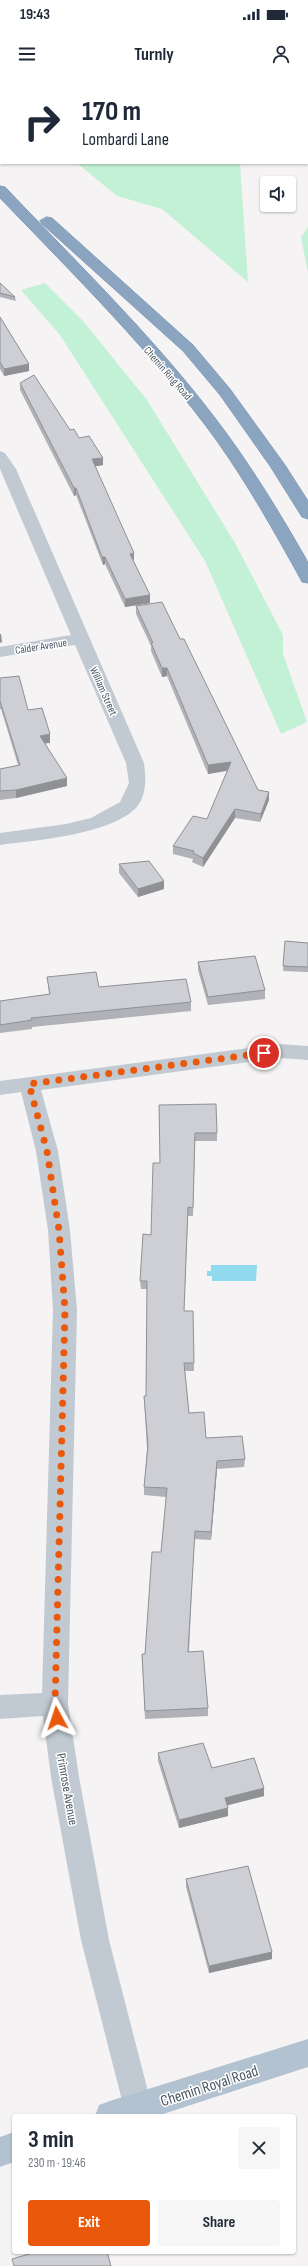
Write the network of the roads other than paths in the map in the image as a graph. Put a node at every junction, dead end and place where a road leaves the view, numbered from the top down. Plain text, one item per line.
1 (0, 183) edge
2 (0, 190) edge
3 (0, 456) edge
4 (308, 514) edge
5 (308, 578) edge
6 (81, 639) junction
7 (0, 652) edge
8 (0, 839) edge
9 (308, 1053) edge
10 (29, 1084) junction
11 (0, 1088) edge
12 (55, 1704) junction
13 (0, 1707) edge
14 (308, 2053) edge
15 (123, 2112) edge
16 (12, 2148) edge
17 (0, 2152) edge

1 - 4 highway
2 - 5 highway, Chemin Ring Road
3 - 6 street, William Street
6 - 7 street, Calder Avenue
6 - 8 street, William Street
9 - 10 street
10 - 11 street
10 - 12 street, Primrose Avenue
12 - 13 street
12 - 15 street, Primrose Avenue
14 - 15 main road, Chemin Royal Road
16 - 17 main road

